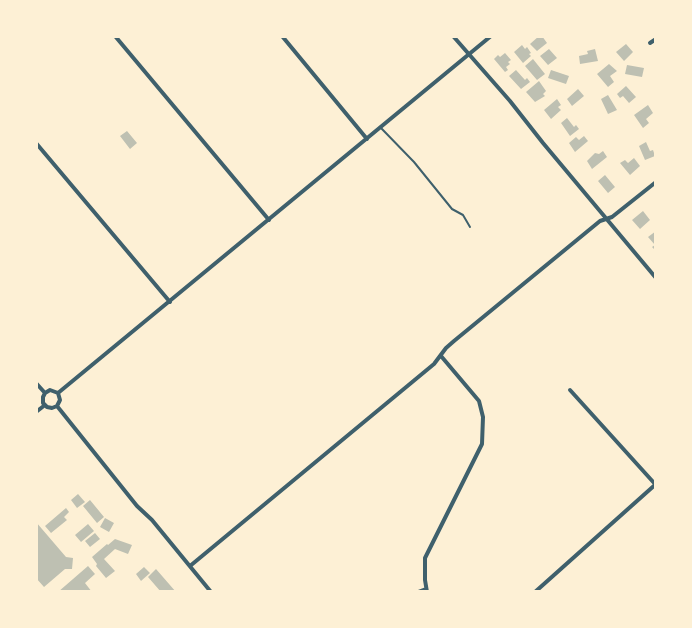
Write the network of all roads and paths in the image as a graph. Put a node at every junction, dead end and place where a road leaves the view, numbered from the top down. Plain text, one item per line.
1 (115, 36) edge
2 (282, 36) edge
3 (453, 36) edge
4 (491, 36) edge
5 (656, 39) edge
6 (650, 44) dead end
7 (468, 55) junction
8 (381, 128) junction
9 (367, 139) junction
10 (36, 143) edge
11 (656, 182) edge
12 (606, 219) junction
13 (269, 220) junction
14 (470, 227) dead end
15 (656, 278) edge
16 (170, 302) junction
17 (441, 356) junction
18 (36, 382) edge
19 (570, 390) dead end
20 (45, 393) junction
21 (58, 394) junction
22 (45, 405) junction
23 (57, 406) junction
24 (36, 412) edge
25 (655, 484) edge
26 (190, 566) junction
27 (426, 590) edge
28 (211, 592) edge
29 (418, 592) edge
30 (535, 592) edge

1 - 13 street
2 - 9 street
3 - 7 street
4 - 7 street
5 - 6 street
7 - 8 street
7 - 12 street
8 - 9 street
8 - 14 lane
9 - 13 street
10 - 16 street
11 - 12 street
12 - 15 street
12 - 17 street
13 - 16 street
16 - 21 street
17 - 26 street
17 - 27 street
18 - 20 street
19 - 25 street
20 - 21 street
20 - 22 street
21 - 23 street
22 - 23 street
22 - 24 street
23 - 26 street
25 - 30 street
26 - 28 street
27 - 29 street

